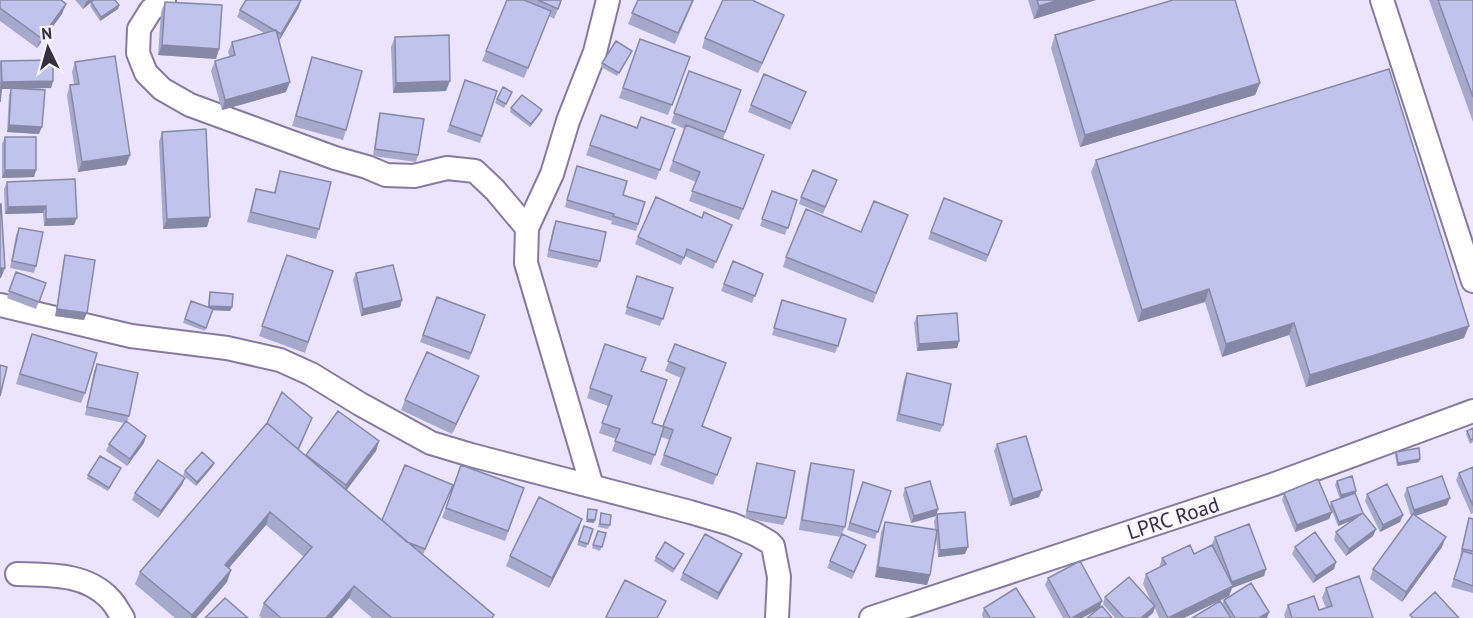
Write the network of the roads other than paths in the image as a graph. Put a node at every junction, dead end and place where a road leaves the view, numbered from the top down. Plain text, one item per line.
1 (164, 0) edge
2 (608, 0) edge
3 (1382, 0) edge
4 (527, 228) junction
5 (1473, 280) edge
6 (0, 305) edge
7 (1473, 411) edge
8 (592, 486) junction
9 (17, 574) dead end
10 (123, 618) edge
11 (777, 618) edge
12 (871, 618) edge

1 - 4 street
2 - 4 street
3 - 5 street
4 - 8 street
6 - 8 street
7 - 12 street, LPRC Road
8 - 11 street
9 - 10 street

